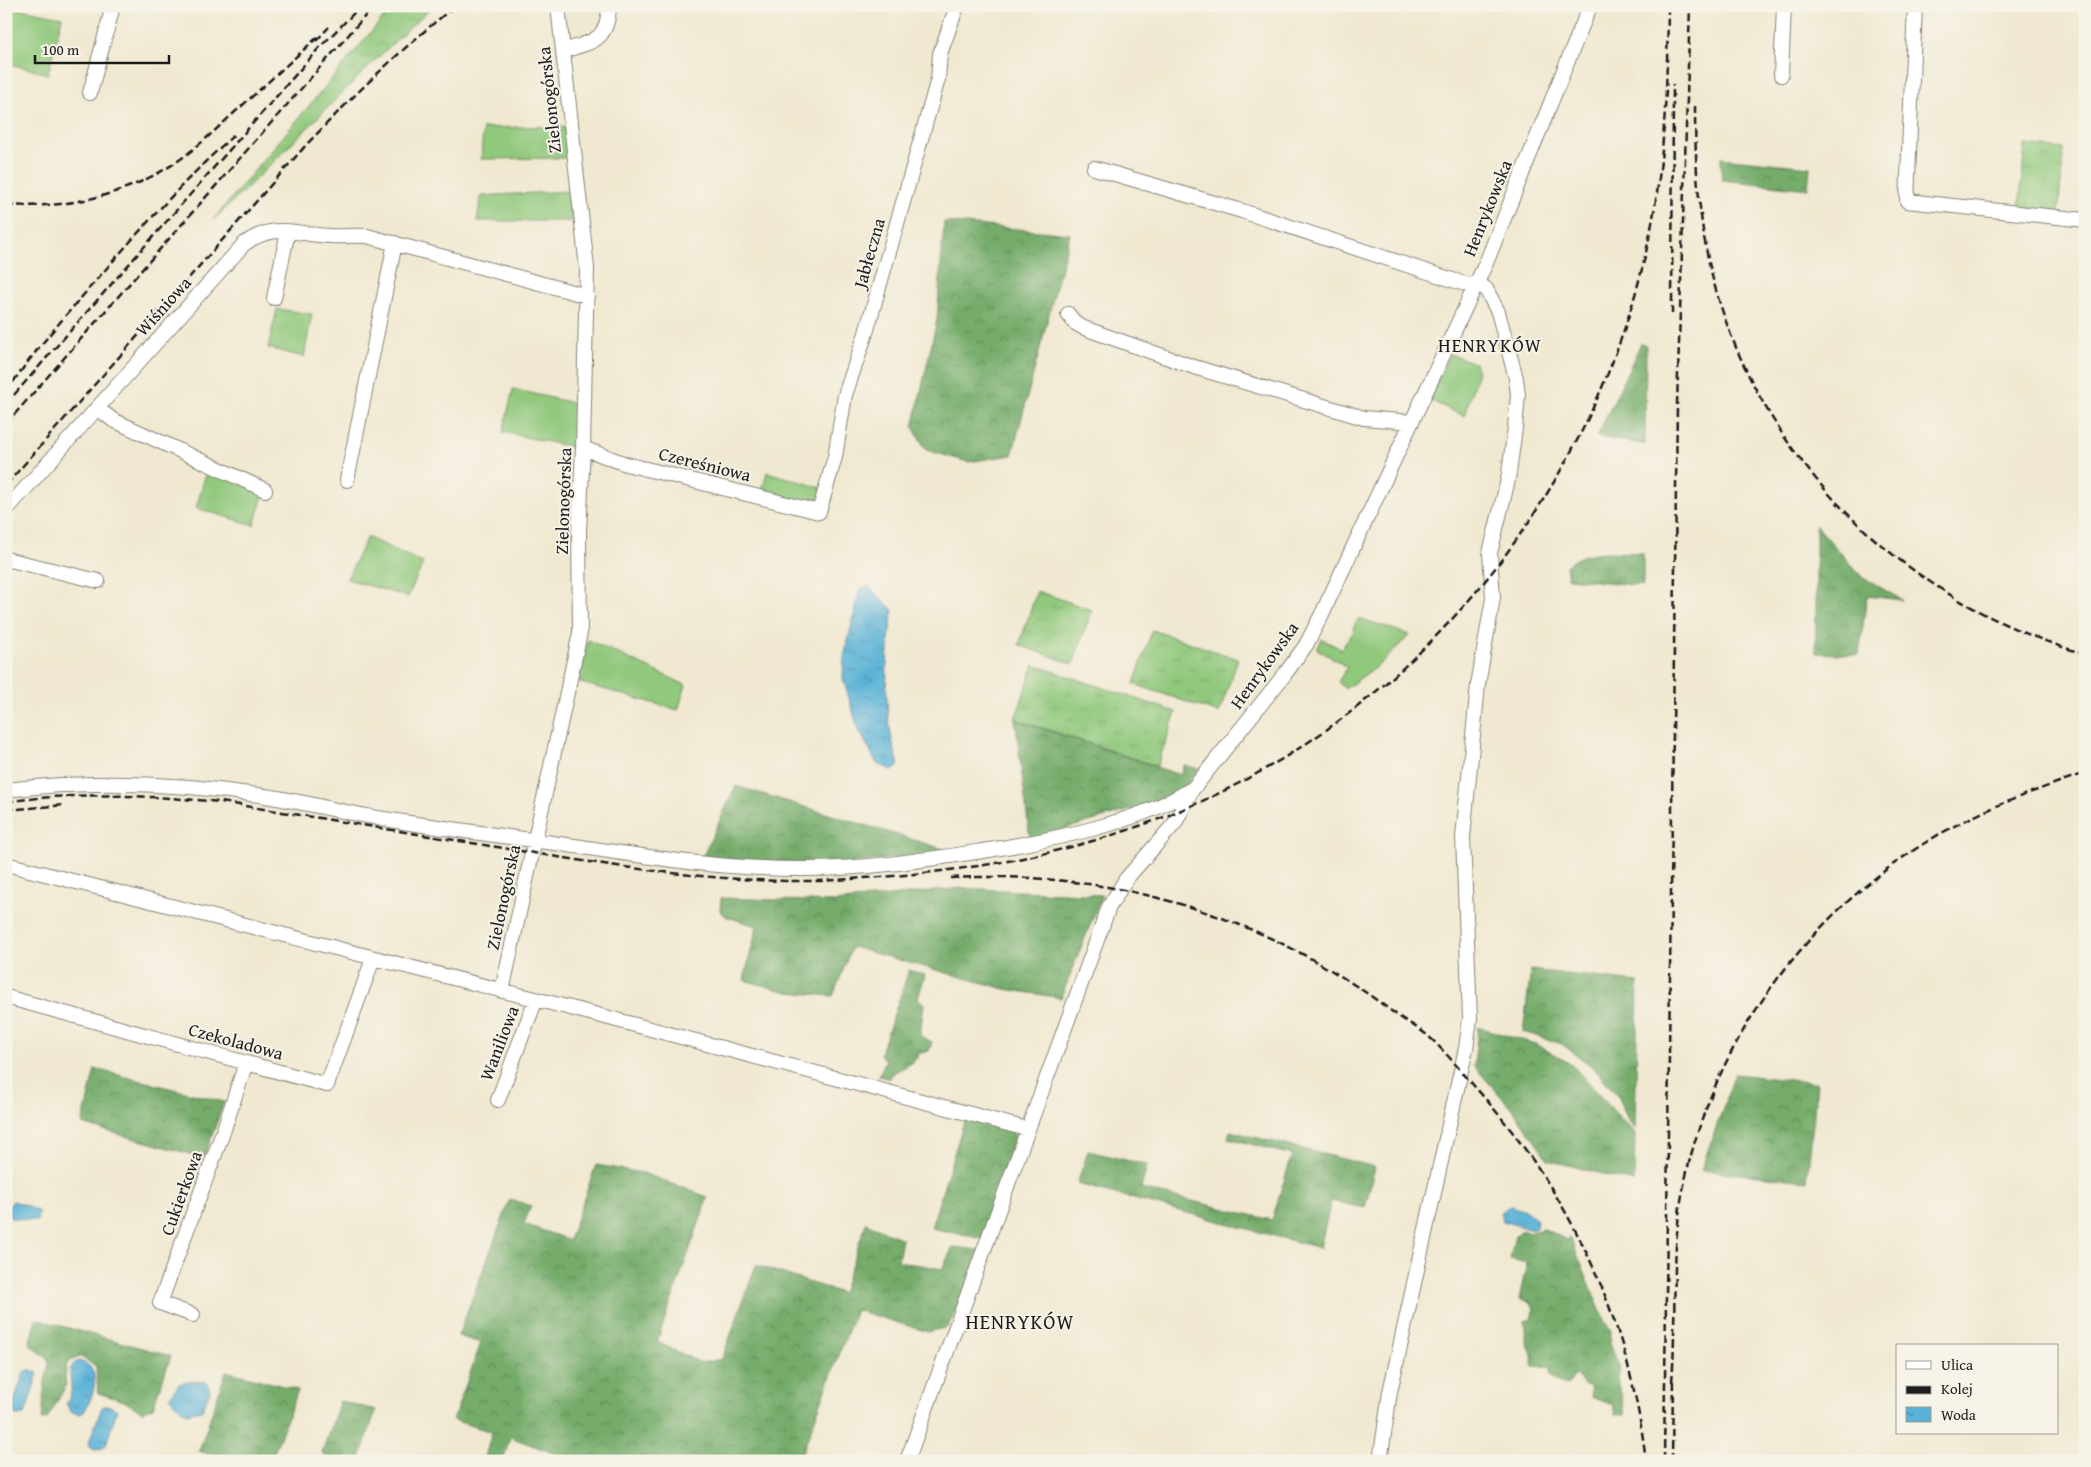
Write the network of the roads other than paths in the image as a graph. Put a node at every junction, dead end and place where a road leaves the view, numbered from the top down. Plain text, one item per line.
1 (113, 6) edge
2 (558, 6) edge
3 (609, 6) edge
4 (957, 6) edge
5 (1590, 6) edge
6 (1784, 6) edge
7 (1915, 6) edge
8 (562, 51) junction
9 (1781, 75) dead end
10 (90, 93) dead end
11 (1094, 168) dead end
12 (2085, 220) edge
13 (288, 230) junction
14 (394, 243) junction
15 (1475, 285) junction
16 (587, 296) junction
17 (274, 298) dead end
18 (1068, 314) dead end
19 (97, 408) junction
20 (1412, 422) junction
21 (584, 448) junction
22 (346, 480) dead end
23 (265, 490) dead end
24 (6, 510) edge
25 (820, 512) joint
26 (6, 559) edge
27 (98, 581) dead end
28 (6, 790) edge
29 (1192, 790) junction
30 (534, 840) junction
31 (6, 864) edge
32 (373, 959) junction
33 (502, 991) junction
34 (6, 997) edge
35 (536, 999) junction
36 (246, 1063) junction
37 (498, 1100) dead end
38 (1027, 1129) junction
39 (193, 1315) dead end
40 (907, 1461) edge
41 (1380, 1461) edge

1 - 10 street
2 - 8 street, Zielonogórska
3 - 8 street
4 - 25 street, Jabłeczna
5 - 15 street, Henrykowska
6 - 9 street
7 - 12 street
8 - 16 street, Zielonogórska
11 - 15 street
13 - 14 street, Wiśniowa
13 - 17 street
13 - 19 street, Wiśniowa
14 - 16 street, Wiśniowa
14 - 22 street
15 - 20 street, Henrykowska
15 - 41 street
16 - 21 street, Zielonogórska
18 - 20 street
19 - 23 street
19 - 24 street, Wiśniowa
20 - 29 street, Henrykowska
21 - 25 street, Czereśniowa
21 - 30 street, Zielonogórska
26 - 27 street
28 - 30 street
29 - 30 street
29 - 38 street, Henrykowska
30 - 33 street, Zielonogórska
31 - 32 street
32 - 33 street
32 - 36 street, Czekoladowa
33 - 35 street
34 - 36 street, Czekoladowa
35 - 37 street, Waniliowa
35 - 38 street
36 - 39 street, Cukierkowa
38 - 40 street, Henrykowska

